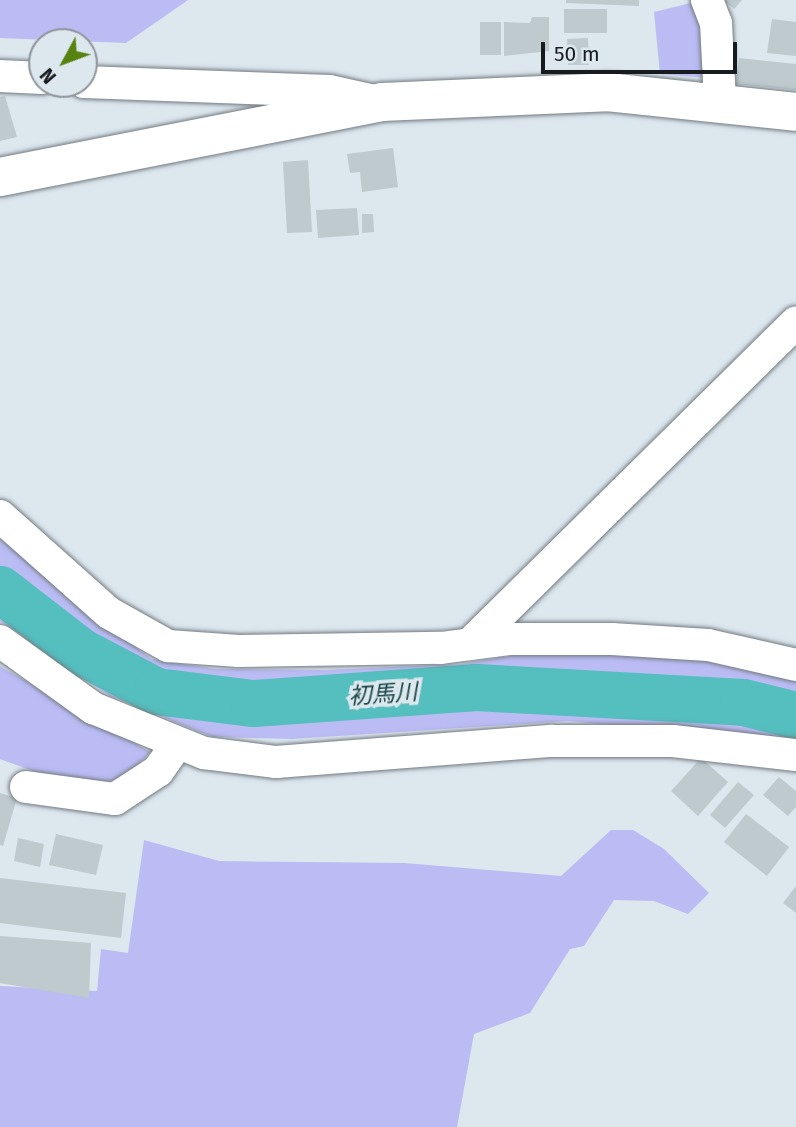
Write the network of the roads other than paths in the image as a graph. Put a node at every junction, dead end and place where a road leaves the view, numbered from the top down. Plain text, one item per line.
1 (708, 0) edge
2 (0, 76) edge
3 (28, 77) edge
4 (98, 83) edge
5 (382, 102) junction
6 (720, 103) junction
7 (796, 112) edge
8 (0, 177) edge
9 (796, 322) edge
10 (0, 516) edge
11 (0, 641) edge
12 (470, 644) junction
13 (796, 664) edge
14 (177, 744) junction
15 (796, 755) edge
16 (26, 787) dead end

1 - 6 street
2 - 3 street
4 - 5 street
5 - 6 street
5 - 8 street
6 - 7 street
9 - 12 street
10 - 12 street
11 - 14 street
12 - 13 street
14 - 15 street
14 - 16 street

